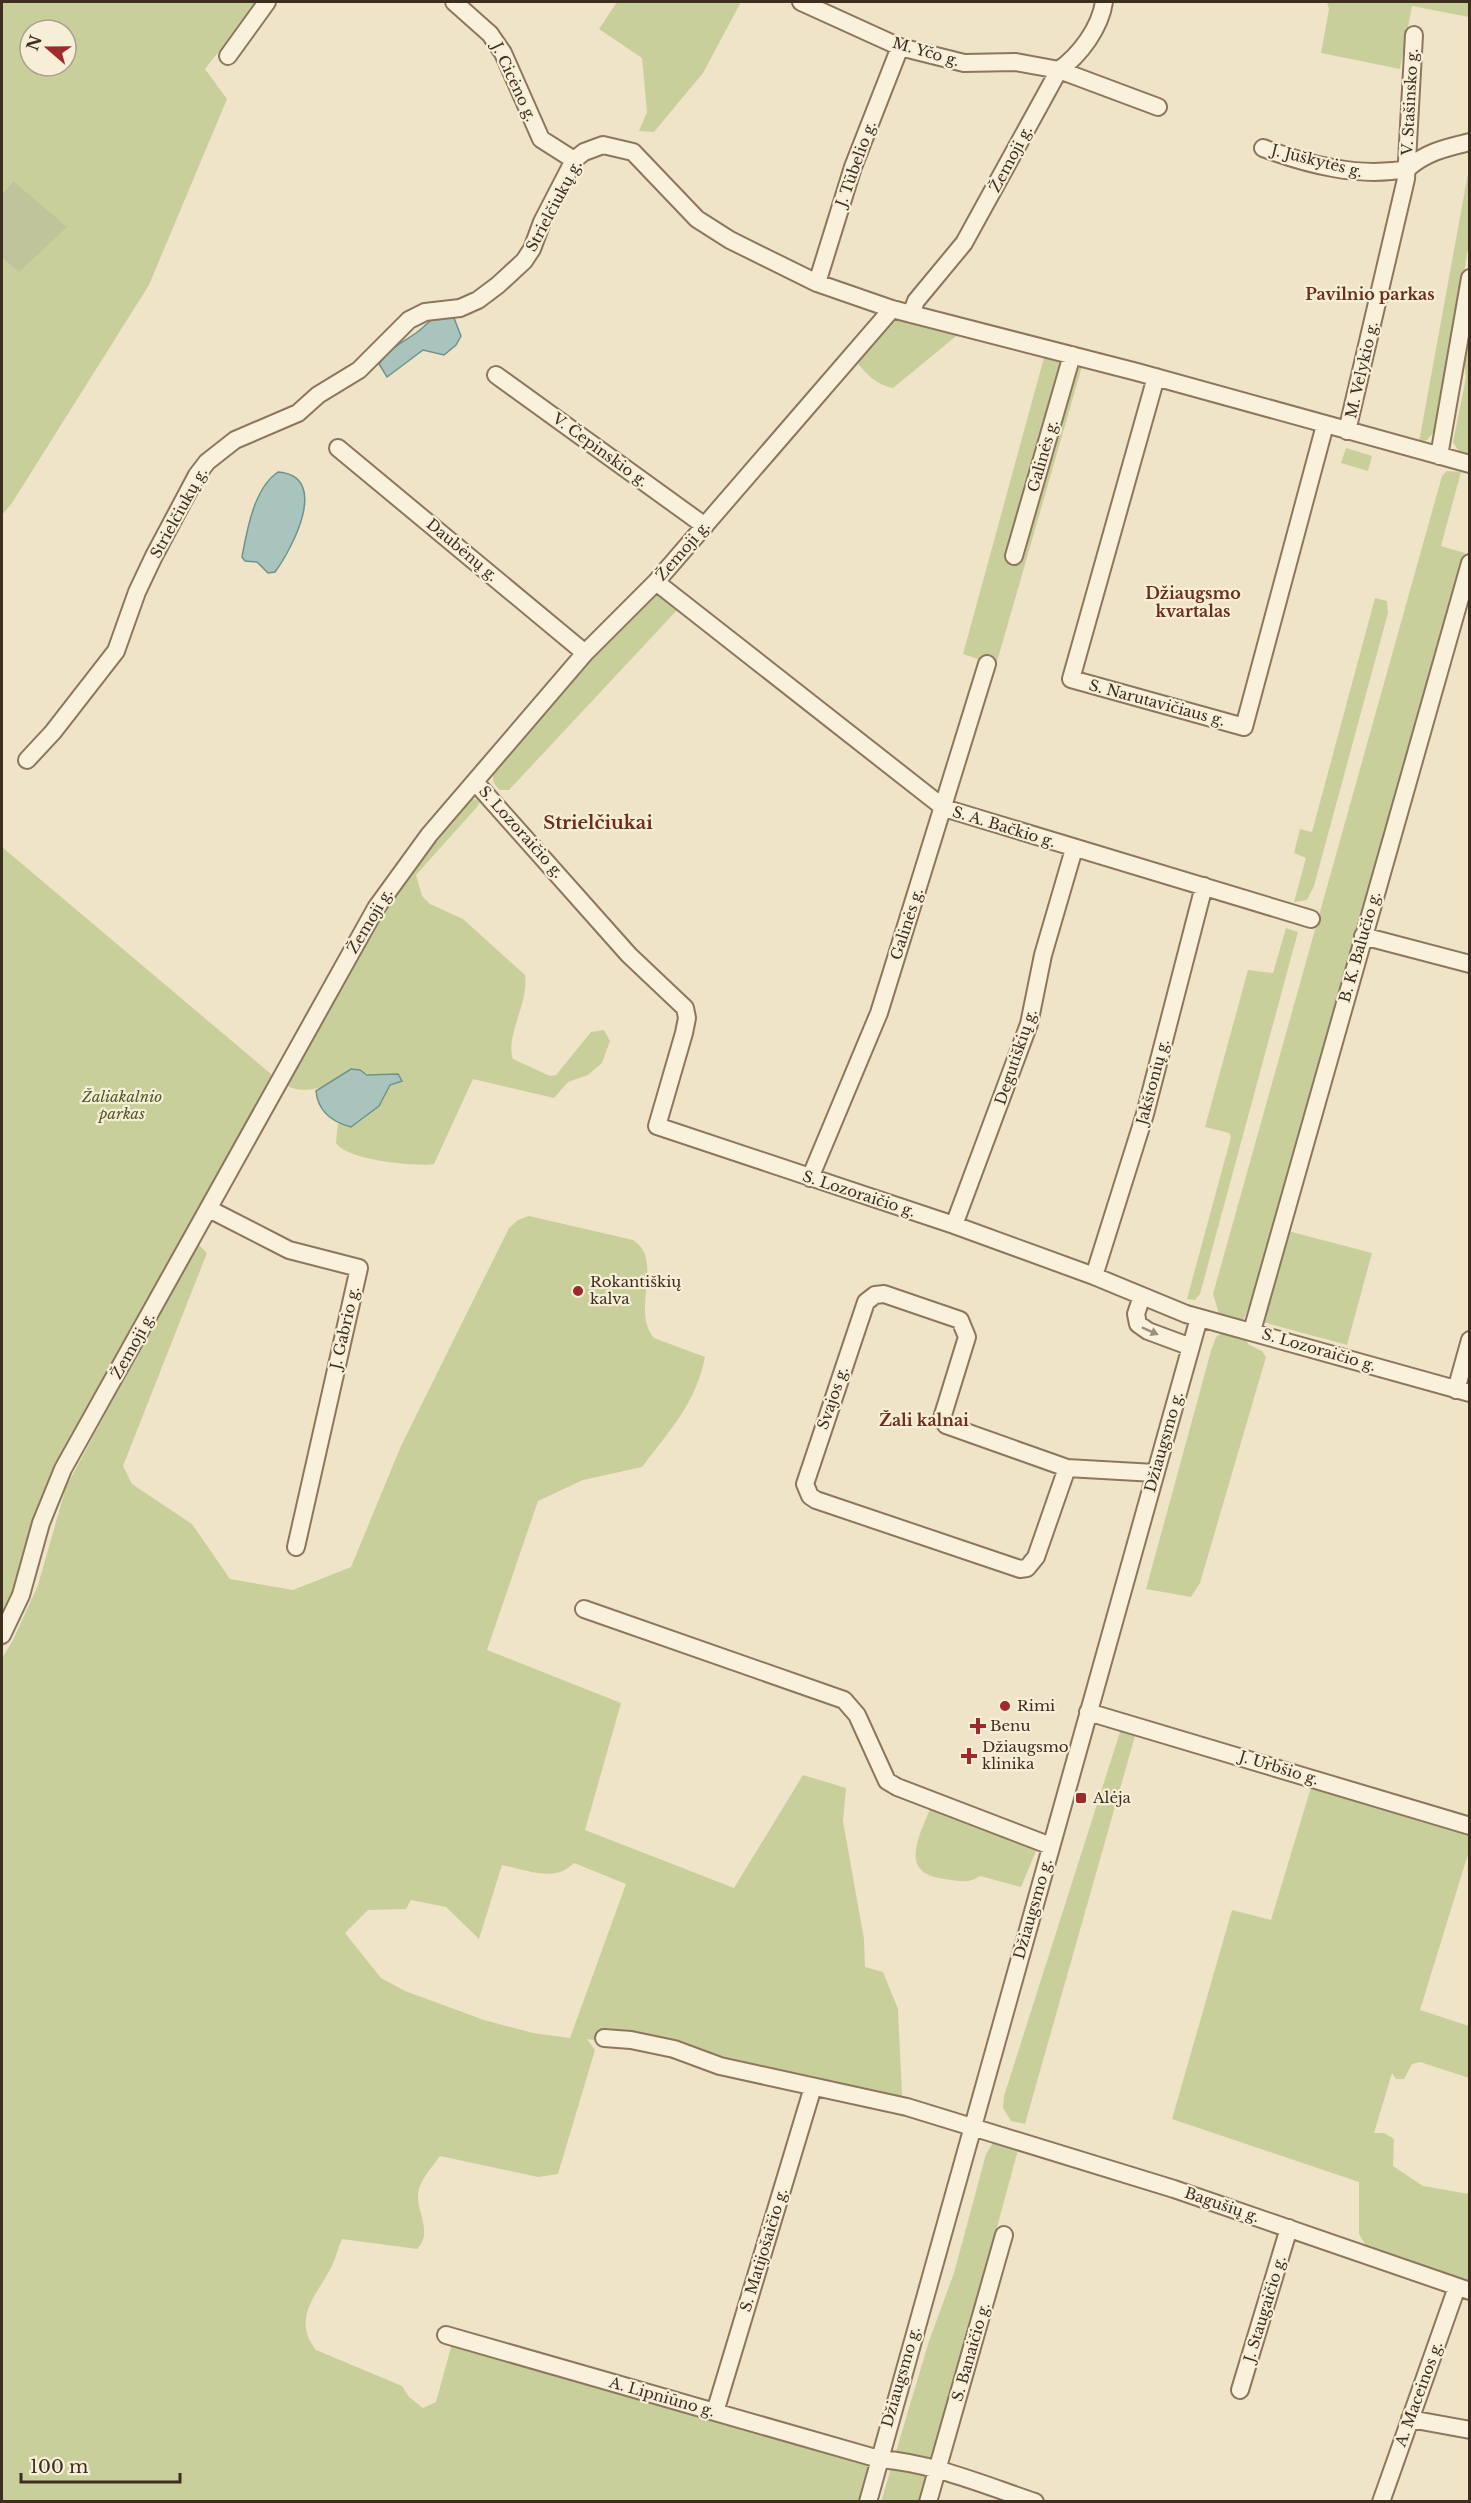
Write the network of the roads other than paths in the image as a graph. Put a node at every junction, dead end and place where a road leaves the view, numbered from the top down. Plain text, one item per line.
1 (267, 2) edge
2 (454, 2) edge
3 (801, 2) edge
4 (1104, 2) edge
5 (1414, 35) dead end
6 (900, 47) junction
7 (228, 56) dead end
8 (1059, 70) junction
9 (1158, 107) dead end
10 (1470, 142) edge
11 (1263, 148) dead end
12 (574, 160) junction
13 (1407, 169) junction
14 (1470, 278) edge
15 (817, 283) junction
16 (892, 309) junction
17 (911, 314) junction
18 (1072, 355) junction
19 (496, 375) dead end
20 (1156, 377) junction
21 (1325, 425) junction
22 (1347, 431) junction
23 (338, 448) dead end
24 (1439, 456) junction
25 (1470, 464) edge
26 (705, 526) junction
27 (1014, 556) dead end
28 (1470, 563) edge
29 (656, 582) junction
30 (585, 653) junction
31 (987, 664) dead end
32 (27, 760) dead end
33 (476, 783) junction
34 (944, 808) junction
35 (1074, 849) junction
36 (1204, 886) junction
37 (1311, 919) dead end
38 (1363, 936) junction
39 (1470, 964) edge
40 (810, 1178) junction
41 (209, 1209) junction
42 (954, 1225) junction
43 (1094, 1276) junction
44 (1142, 1296) junction
45 (1199, 1318) junction
46 (1252, 1331) junction
47 (1470, 1340) edge
48 (1191, 1347) junction
49 (1463, 1391) edge
50 (1067, 1468) junction
51 (1155, 1473) junction
52 (296, 1547) dead end
53 (584, 1609) dead end
54 (2, 1635) edge
55 (1088, 1712) junction
56 (1470, 1826) edge
57 (1051, 1846) junction
58 (604, 2038) dead end
59 (813, 2086) junction
60 (972, 2126) junction
61 (1289, 2228) junction
62 (1004, 2235) dead end
63 (1463, 2289) edge
64 (446, 2336) dead end
65 (1240, 2390) dead end
66 (715, 2412) junction
67 (1410, 2419) junction
68 (1470, 2430) edge
69 (879, 2459) junction
70 (937, 2469) junction
71 (868, 2502) edge
72 (928, 2502) edge
73 (1035, 2502) edge
74 (1381, 2502) edge

1 - 7 street
2 - 12 street, J. Cicėno g.
3 - 6 street, M. Yčo g.
4 - 8 street, Žemoji g.
5 - 13 street, V. Stašinsko g.
6 - 8 street, M. Yčo g.
6 - 15 street, J. Tūbelio g.
8 - 9 street
8 - 17 street, Žemoji g.
10 - 13 street
11 - 13 street, J. Juškytės g.
12 - 15 street, Strielčiukų g.
12 - 32 street, Strielčiukų g.
13 - 22 street, M. Velykio g.
14 - 24 street
15 - 16 street
16 - 17 street
16 - 26 street, Žemoji g.
17 - 18 street
18 - 20 street
18 - 27 street, Galinės g.
19 - 26 street, V. Čepinskio g.
20 - 21 street
20 - 21 street, S. Narutavičiaus g.
21 - 22 street
22 - 24 street
23 - 30 street, Daubėnų g.
24 - 25 street
26 - 29 street, Žemoji g.
28 - 38 street, B. K. Balučio g.
29 - 30 street, Žemoji g.
29 - 34 street, S. A. Bačkio g.
30 - 33 street, Žemoji g.
31 - 34 street, Galinės g.
33 - 40 street, S. Lozoraičio g.
33 - 41 street, Žemoji g.
34 - 35 street, S. A. Bačkio g.
34 - 40 street, Galinės g.
35 - 36 street, S. A. Bačkio g.
35 - 42 street, Degutiškių g.
36 - 37 street, S. A. Bačkio g.
36 - 43 street, Jakštonių g.
38 - 39 street
38 - 46 street, B. K. Balučio g.
40 - 42 street, S. Lozoraičio g.
41 - 52 street, J. Gabrio g.
41 - 54 street, Žemoji g.
42 - 43 street, S. Lozoraičio g.
43 - 44 street, S. Lozoraičio g.
44 - 45 street, S. Lozoraičio g.
44 -> 48 street
45 - 46 street, S. Lozoraičio g.
45 - 48 street, Džiaugsmo g.
46 - 49 street, S. Lozoraičio g.
47 - 49 street
48 - 51 street, Džiaugsmo g.
50 - 50 street, Svajos g.
50 - 51 street, Svajos g.
51 - 55 street, Džiaugsmo g.
53 - 57 street
55 - 56 street, J. Urbšio g.
55 - 57 street, Džiaugsmo g.
57 - 60 street, Džiaugsmo g.
58 - 59 street, Bagušių g.
59 - 60 street, Bagušių g.
59 - 66 street, S. Matijošaičio g.
60 - 61 street, Bagušių g.
60 - 69 street, Džiaugsmo g.
61 - 63 street, Bagušių g.
61 - 65 street, J. Staugaičio g.
62 - 70 street, S. Banaičio g.
63 - 67 street, A. Maceinos g.
64 - 66 street, A. Lipniūno g.
66 - 69 street, A. Lipniūno g.
67 - 68 street
67 - 74 street, A. Maceinos g.
69 - 70 street
69 - 71 street, Džiaugsmo g.
70 - 72 street, S. Banaičio g.
70 - 73 street

